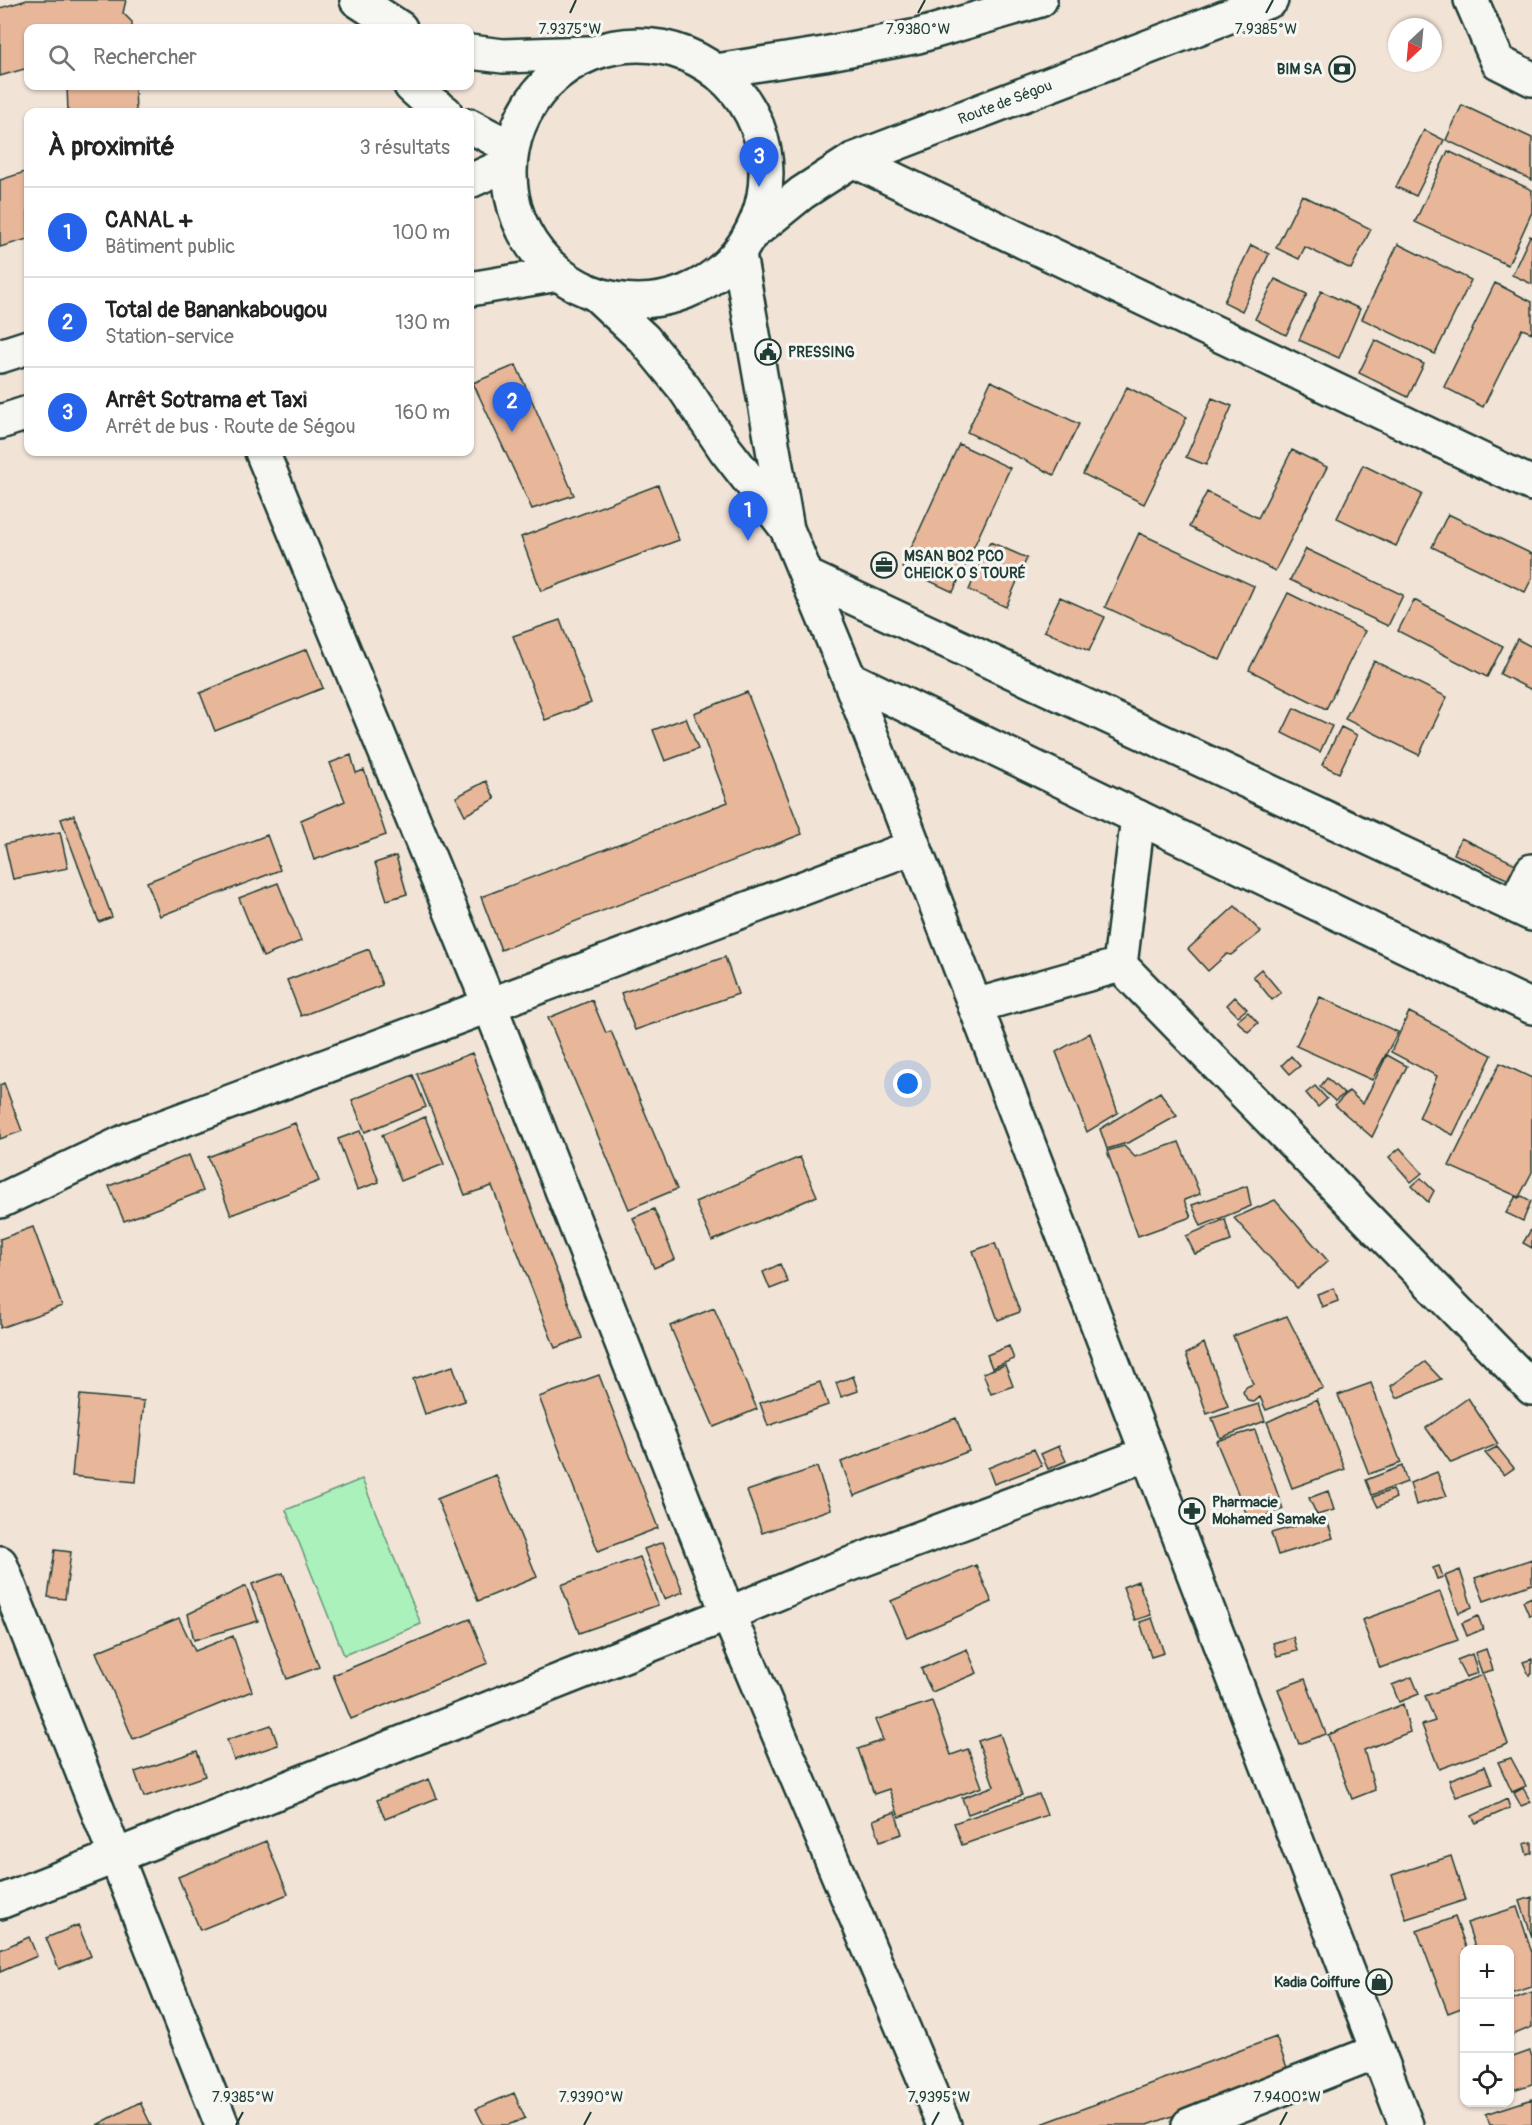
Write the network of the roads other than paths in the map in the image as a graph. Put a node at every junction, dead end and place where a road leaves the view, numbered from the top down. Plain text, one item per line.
1 (345, 0) edge
2 (357, 0) edge
3 (1040, 0) edge
4 (1271, 0) edge
5 (1471, 0) edge
6 (360, 24) edge
7 (394, 24) edge
8 (474, 52) edge
9 (589, 53) junction
10 (716, 71) junction
11 (1532, 79) edge
12 (415, 90) edge
13 (439, 108) edge
14 (474, 129) edge
15 (509, 155) junction
16 (853, 160) junction
17 (474, 178) edge
18 (746, 243) junction
19 (558, 274) junction
20 (474, 288) edge
21 (598, 296) junction
22 (24, 348) edge
23 (0, 356) edge
24 (24, 414) edge
25 (0, 422) edge
26 (264, 456) edge
27 (1532, 484) edge
28 (788, 529) junction
29 (807, 576) junction
30 (849, 678) junction
31 (1138, 817) junction
32 (913, 847) junction
33 (1532, 871) edge
34 (1523, 909) edge
35 (1120, 964) junction
36 (490, 1006) junction
37 (975, 1006) junction
38 (1532, 1007) edge
39 (0, 1201) edge
40 (1532, 1388) edge
41 (1147, 1454) junction
42 (0, 1563) edge
43 (728, 1614) junction
44 (116, 1857) junction
45 (0, 1902) edge
46 (1378, 2051) junction
47 (222, 2125) edge
48 (944, 2125) edge
49 (1189, 2125) edge
50 (1406, 2125) edge

1 - 6 main road
2 - 7 main road
3 - 10 main road
4 - 16 main road, Route de Ségou
5 - 11 main road
8 - 9 main road
9 - 10 main road, Route de Ségou
9 - 15 main road, Route de Ségou
10 - 18 main road, Route de Ségou
12 - 13 main road
14 - 15 main road
15 - 17 main road
15 - 19 main road, Route de Ségou
16 - 18 main road, Route de Ségou
16 - 27 main road
18 - 21 main road, Route de Ségou
18 - 28 main road
19 - 20 main road
19 - 21 main road, Route de Ségou
21 - 28 main road
22 - 23 main road
24 - 25 main road
26 - 36 main road
28 - 29 main road
29 - 30 main road
29 - 34 main road
30 - 31 main road
30 - 32 main road
31 - 35 main road
31 - 38 main road
32 - 36 main road
32 - 37 main road
33 - 34 main road
35 - 37 main road
35 - 40 main road
36 - 39 main road
36 - 43 main road
37 - 41 main road
41 - 43 main road
41 - 46 main road
42 - 44 main road
43 - 44 main road
43 - 48 main road
44 - 45 main road
44 - 47 main road
46 - 49 main road
46 - 50 main road

